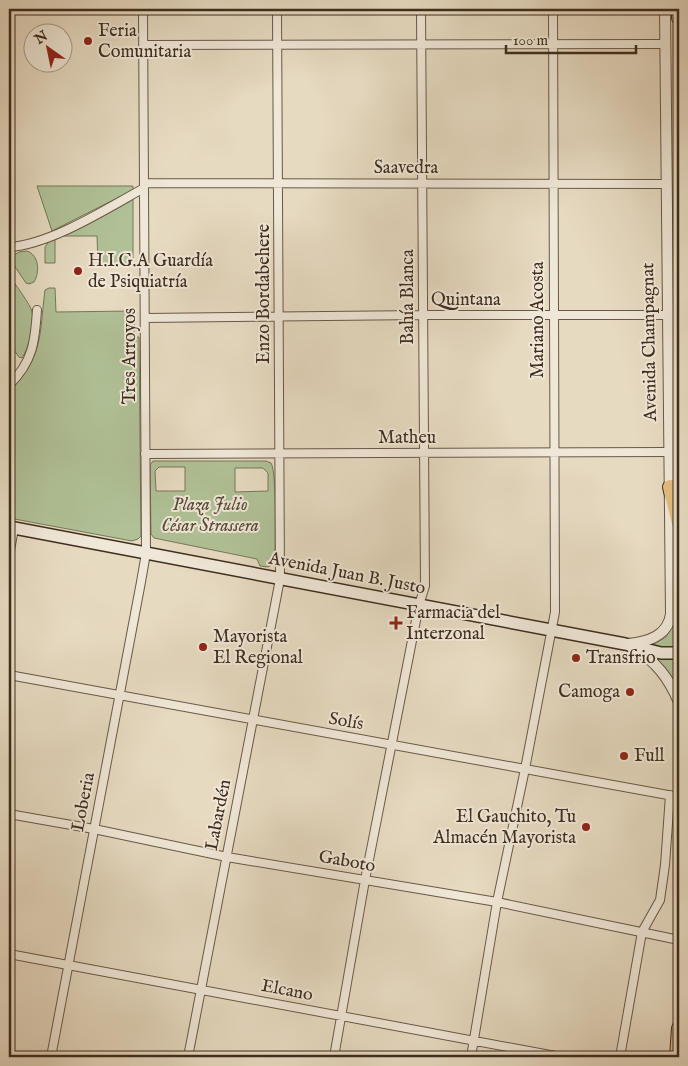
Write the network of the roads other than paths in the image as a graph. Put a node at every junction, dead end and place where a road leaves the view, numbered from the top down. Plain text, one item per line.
1 (143, 9) edge
2 (277, 9) edge
3 (421, 9) edge
4 (552, 9) edge
5 (665, 9) edge
6 (679, 9) edge
7 (679, 18) edge
8 (277, 44) junction
9 (421, 44) junction
10 (553, 44) junction
11 (666, 44) junction
12 (144, 45) junction
13 (553, 182) junction
14 (278, 183) junction
15 (422, 183) junction
16 (667, 184) junction
17 (144, 185) junction
18 (9, 247) edge
19 (37, 310) dead end
20 (553, 314) junction
21 (423, 315) junction
22 (668, 315) junction
23 (279, 317) junction
24 (145, 318) junction
25 (9, 384) edge
26 (553, 452) junction
27 (669, 452) junction
28 (424, 453) junction
29 (146, 454) junction
30 (280, 454) junction
31 (670, 487) junction
32 (679, 524) edge
33 (11, 528) edge
34 (146, 553) junction
35 (9, 556) edge
36 (280, 578) junction
37 (419, 605) junction
38 (551, 630) junction
39 (625, 644) junction
40 (679, 654) edge
41 (9, 675) edge
42 (120, 695) junction
43 (679, 702) edge
44 (253, 720) junction
45 (391, 746) junction
46 (526, 769) junction
47 (670, 796) junction
48 (679, 797) edge
49 (9, 814) edge
50 (94, 830) junction
51 (227, 857) junction
52 (365, 880) junction
53 (498, 902) junction
54 (642, 932) junction
55 (679, 940) edge
56 (9, 954) edge
57 (68, 965) junction
58 (201, 990) junction
59 (342, 1016) junction
60 (679, 1028) edge
61 (474, 1041) junction
62 (51, 1057) edge
63 (188, 1057) edge
64 (334, 1057) edge
65 (471, 1057) edge
66 (560, 1057) edge
67 (620, 1057) edge
68 (677, 1057) edge

1 - 12 street, Tres Arroyos
2 - 8 street, Enzo Bordabehere
3 - 9 street, Bahía Blanca
4 - 10 street, Mariano Acosta
5 - 11 street, Avenida Champagnat
6 - 7 highway
8 - 9 street
8 - 12 street
8 - 14 street, Enzo Bordabehere
9 - 10 street
9 - 15 street, Bahía Blanca
10 - 11 street
10 - 13 street, Mariano Acosta
11 - 16 street, Avenida Champagnat
12 - 17 street, Tres Arroyos
13 - 15 street, Saavedra
13 - 16 street, Saavedra
13 - 20 street, Mariano Acosta
14 - 15 street, Saavedra
14 - 17 street, Saavedra
14 - 23 street, Enzo Bordabehere
15 - 21 street, Bahía Blanca
16 - 22 street, Avenida Champagnat
17 - 18 street
17 - 24 street, Tres Arroyos
19 - 25 street
20 - 21 street, Quintana
20 - 22 street, Quintana
20 - 26 street, Mariano Acosta
21 - 23 street, Quintana
21 - 28 street, Bahía Blanca
22 - 27 street, Avenida Champagnat
23 - 24 street, Quintana
23 - 30 street, Enzo Bordabehere
24 - 29 street, Tres Arroyos
26 - 27 street, Matheu
26 - 28 street, Matheu
26 - 38 street, Mariano Acosta
27 - 31 street, Avenida Champagnat
28 - 30 street, Matheu
28 - 37 street, Bahía Blanca
29 - 30 street, Matheu
29 - 34 street, Tres Arroyos
30 - 36 street, Enzo Bordabehere
31 - 32 highway
31 - 39 street, Avenida Champagnat
33 - 34 main road, Avenida Juan B. Justo
33 - 35 street
34 - 36 main road, Avenida Juan B. Justo
34 - 42 street, Loberia
36 - 37 main road, Avenida Juan B. Justo
36 - 44 street, Labardén
37 - 38 main road, Avenida Juan B. Justo
37 - 45 street, Bahía Blanca
38 - 39 main road, Avenida Juan B. Justo
38 - 46 street, Mariano Acosta
39 - 40 main road, Avenida Juan B. Justo
39 - 43 street
41 - 42 street, Solís
42 - 44 street, Solís
42 - 50 street, Loberia
44 - 45 street, Solís
44 - 51 street, Labardén
45 - 46 street, Solís
45 - 52 street, Bahía Blanca
46 - 47 street, Solís
46 - 53 street, Mariano Acosta
47 - 48 street, Solís
47 - 54 street
49 - 50 street, Gaboto
50 - 51 street, Gaboto
50 - 57 street, Loberia
51 - 52 street, Gaboto
51 - 58 street, Labardén
52 - 53 street, Gaboto
52 - 59 street, Bahía Blanca
53 - 54 street, Gaboto
53 - 61 street, Mariano Acosta
54 - 55 street, Gaboto
54 - 67 street
56 - 57 street, Elcano
57 - 58 street, Elcano
57 - 62 street, Loberia
58 - 59 street, Elcano
58 - 63 street, Labardén
59 - 61 street, Elcano
59 - 64 street, Bahía Blanca
60 - 68 highway
61 - 65 street, Mariano Acosta
61 - 66 street, Elcano

